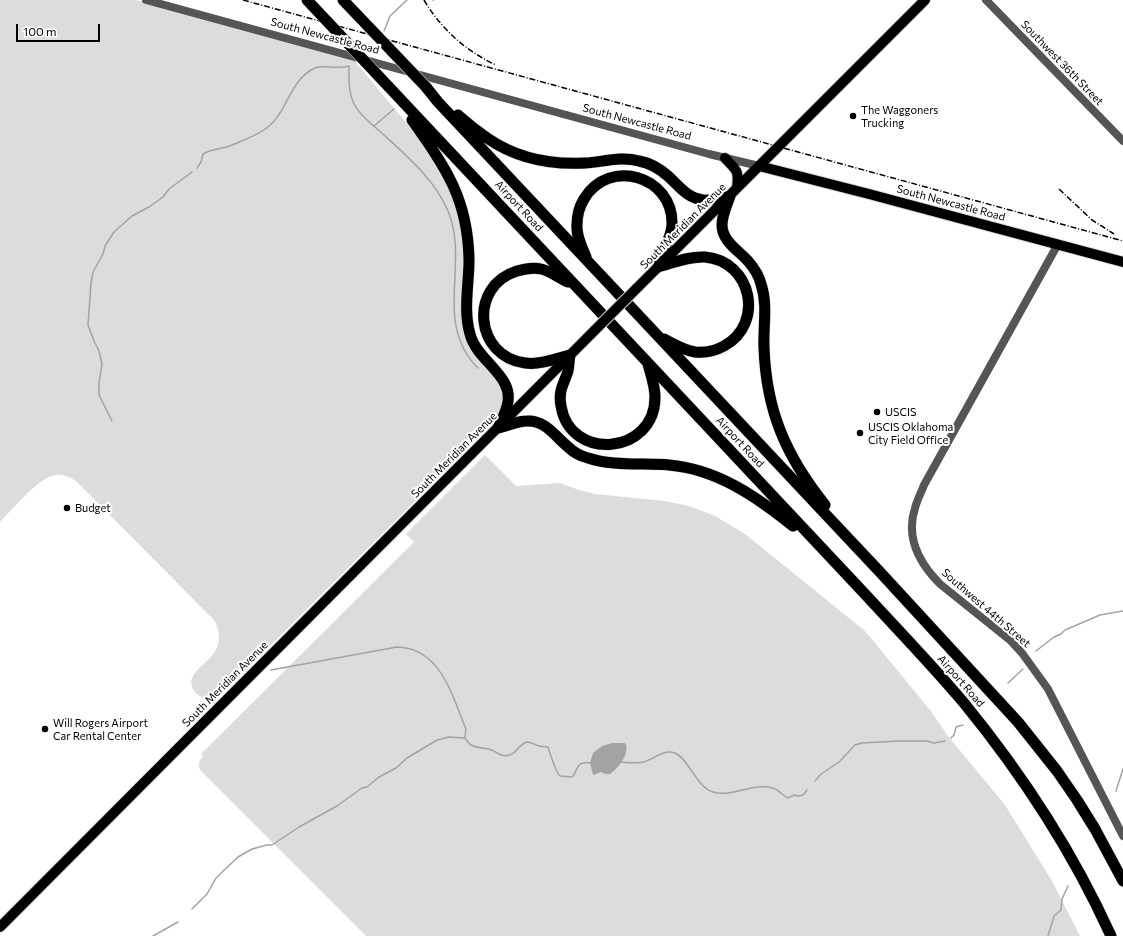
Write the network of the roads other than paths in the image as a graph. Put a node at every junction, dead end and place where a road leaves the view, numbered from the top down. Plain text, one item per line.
1 (146, 0) edge
2 (307, 0) edge
3 (343, 0) edge
4 (925, 0) edge
5 (986, 0) edge
6 (388, 86) junction
7 (440, 102) junction
8 (1123, 140) edge
9 (725, 158) junction
10 (759, 166) junction
11 (733, 192) junction
12 (1058, 244) junction
13 (587, 261) junction
14 (1123, 262) edge
15 (658, 267) junction
16 (577, 288) junction
17 (656, 335) junction
18 (570, 355) junction
19 (647, 362) junction
20 (498, 428) junction
21 (823, 550) junction
22 (879, 571) junction
23 (1123, 836) edge
24 (1123, 881) edge
25 (0, 927) edge
26 (1111, 936) edge

1 - 9 street, South Newcastle Road
2 - 6 highway, Airport Road, bridge
3 - 7 highway, Airport Road, bridge
4 - 10 main road, South Meridian Avenue
5 - 8 street, Southwest 36th Street
6 - 16 highway, Airport Road
6 - 20 highway
7 - 11 highway
7 - 13 highway, Airport Road
9 - 10 street, South Newcastle Road
9 - 11 main road
10 - 11 main road, South Meridian Avenue
10 - 12 main road, South Newcastle Road
11 - 15 main road, South Meridian Avenue
11 - 22 highway
12 - 14 main road, South Newcastle Road
12 - 23 street, Southwest 44th Street
13 - 15 highway
13 - 17 highway, Airport Road
15 - 17 highway
15 - 18 main road, South Meridian Avenue, bridge
16 - 18 highway
16 - 19 highway, Airport Road
17 - 22 highway, Airport Road
18 - 19 highway
18 - 20 main road, South Meridian Avenue
19 - 21 highway, Airport Road
20 - 21 highway
20 - 25 main road, South Meridian Avenue
21 - 26 highway, Airport Road
22 - 24 highway, Airport Road

